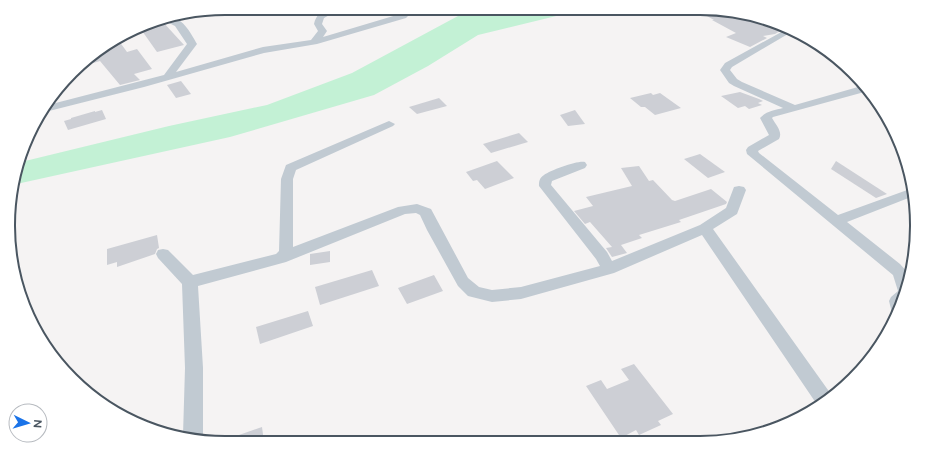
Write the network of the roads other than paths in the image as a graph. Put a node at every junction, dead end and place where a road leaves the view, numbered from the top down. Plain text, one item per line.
1 (322, 15) edge
2 (404, 15) edge
3 (174, 21) edge
4 (785, 33) edge
5 (314, 42) junction
6 (168, 76) junction
7 (861, 90) edge
8 (51, 108) edge
9 (794, 110) junction
10 (389, 124) dead end
11 (582, 165) dead end
12 (739, 190) dead end
13 (907, 194) edge
14 (837, 221) junction
15 (705, 228) junction
16 (163, 254) dead end
17 (281, 258) junction
18 (609, 269) junction
19 (903, 281) edge
20 (190, 282) junction
21 (822, 397) edge
22 (193, 433) edge

1 - 5 street
2 - 5 street
3 - 6 street
4 - 9 street
5 - 6 street
6 - 8 street
7 - 9 street
9 - 14 street
10 - 17 street
11 - 18 street
12 - 15 street
13 - 14 street
14 - 19 street
15 - 18 street
15 - 21 street
16 - 20 street
17 - 18 street
17 - 20 street
20 - 22 street

